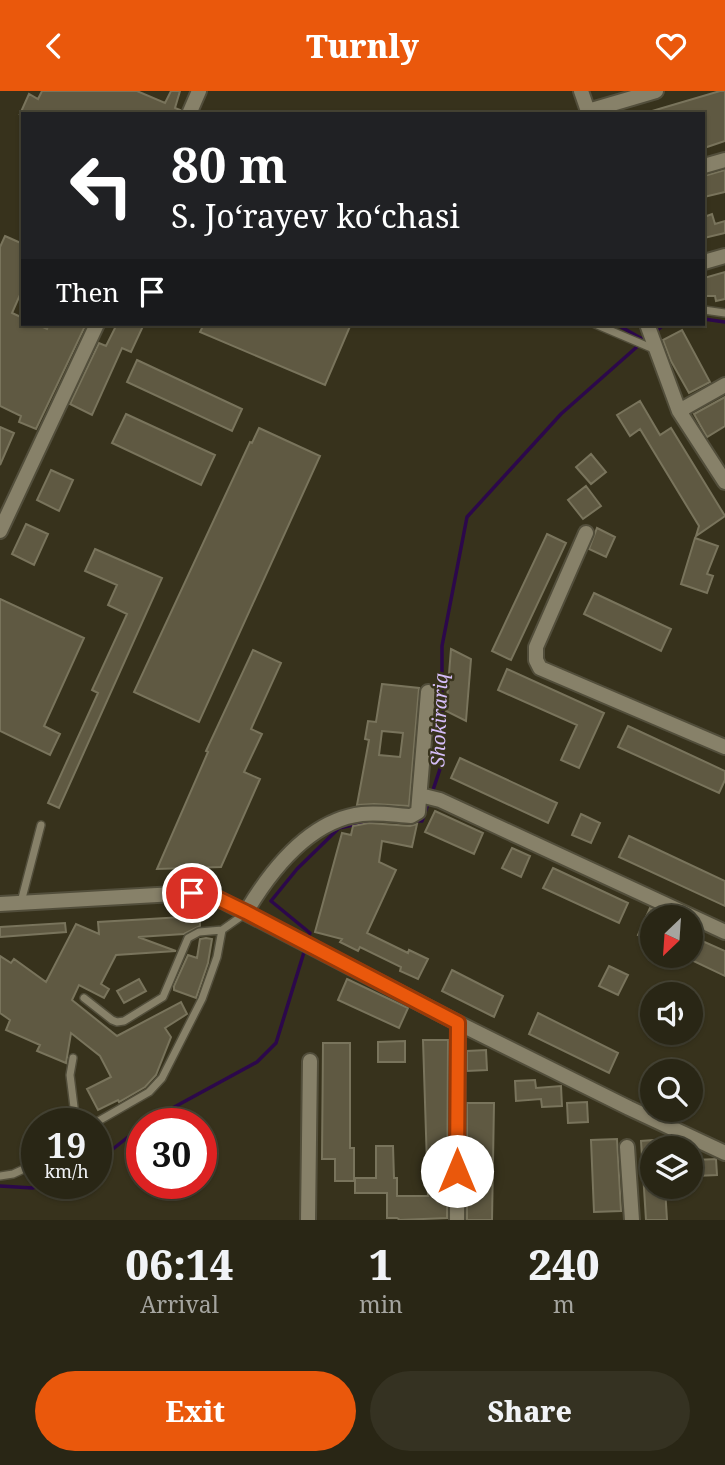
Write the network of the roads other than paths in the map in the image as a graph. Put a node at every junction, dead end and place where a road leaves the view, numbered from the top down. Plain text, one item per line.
1 (199, 91) edge
2 (581, 91) edge
3 (656, 91) edge
4 (190, 112) edge
5 (589, 112) edge
6 (725, 160) edge
7 (705, 166) edge
8 (725, 256) edge
9 (705, 262) edge
10 (705, 310) edge
11 (725, 313) edge
12 (96, 326) edge
13 (600, 326) edge
14 (649, 326) edge
15 (659, 351) junction
16 (725, 385) edge
17 (680, 411) junction
18 (725, 482) edge
19 (0, 531) edge
20 (586, 533) dead end
21 (428, 692) dead end
22 (725, 747) edge
23 (420, 795) junction
24 (41, 825) dead end
25 (21, 903) junction
26 (0, 904) edge
27 (246, 912) junction
28 (222, 930) junction
29 (725, 932) edge
30 (84, 998) dead end
31 (458, 1023) junction
32 (73, 1058) dead end
33 (310, 1061) dead end
34 (74, 1108) edge
35 (112, 1113) edge
36 (627, 1147) dead end
37 (725, 1153) edge
38 (21, 1170) edge
39 (0, 1176) edge
40 (309, 1220) edge
41 (457, 1220) edge
42 (632, 1220) edge

1 - 4 street
2 - 5 street
3 - 5 street
6 - 7 street
8 - 9 street
10 - 11 lane
12 - 19 street
13 - 15 lane
14 - 15 street
15 - 17 street
16 - 17 street
17 - 18 street
20 - 22 street
21 - 23 street
23 - 27 street
23 - 29 street
24 - 25 lane
25 - 26 street
25 - 27 street
27 - 28 lane
27 - 31 street
28 - 30 lane
28 - 35 lane
31 - 37 street
31 - 41 street
32 - 34 lane
33 - 40 street
36 - 42 street
38 - 39 lane

